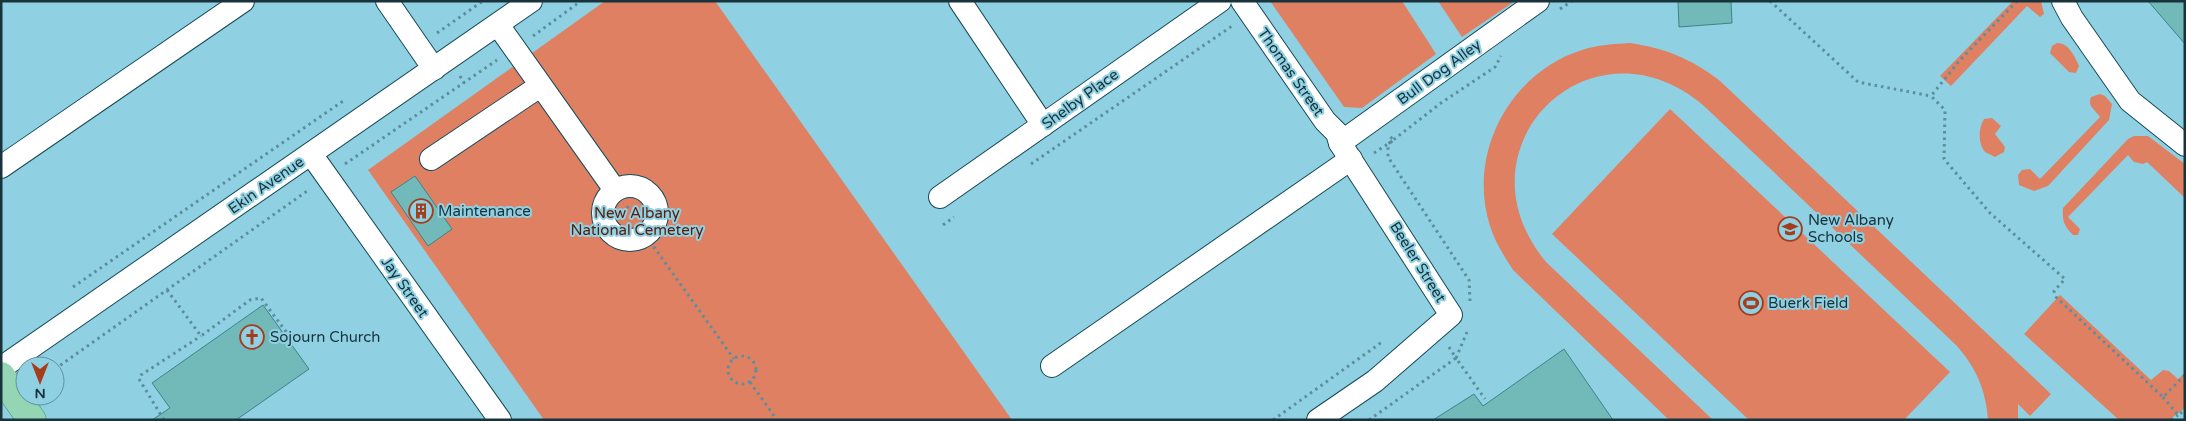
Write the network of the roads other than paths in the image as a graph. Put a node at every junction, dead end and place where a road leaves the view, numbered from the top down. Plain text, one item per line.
1 (243, 1) edge
2 (387, 1) edge
3 (532, 1) edge
4 (960, 1) edge
5 (1220, 1) edge
6 (2063, 1) edge
7 (1547, 7) edge
8 (1239, 12) edge
9 (498, 25) junction
10 (434, 68) junction
11 (540, 86) junction
12 (1043, 125) junction
13 (2185, 145) edge
14 (1345, 151) junction
15 (311, 154) junction
16 (431, 159) dead end
17 (1, 167) edge
18 (615, 190) junction
19 (940, 197) dead end
20 (1052, 366) dead end
21 (1, 368) edge
22 (1, 376) edge
23 (32, 420) edge
24 (500, 420) edge
25 (1318, 420) edge

1 - 17 street
2 - 10 street
3 - 9 street, Ekin Avenue
4 - 12 street
5 - 12 street, Shelby Place
6 - 13 street
7 - 14 street, Bull Dog Alley
8 - 14 street, Thomas Street
9 - 10 street, Ekin Avenue
9 - 11 street
10 - 15 street, Ekin Avenue
11 - 16 street
11 - 18 street
12 - 19 street, Shelby Place
14 - 20 street, Bull Dog Alley
14 - 25 street, Beeler Street
15 - 21 street, Ekin Avenue
15 - 24 street, Jay Street
18 - 18 street
22 - 23 main road

